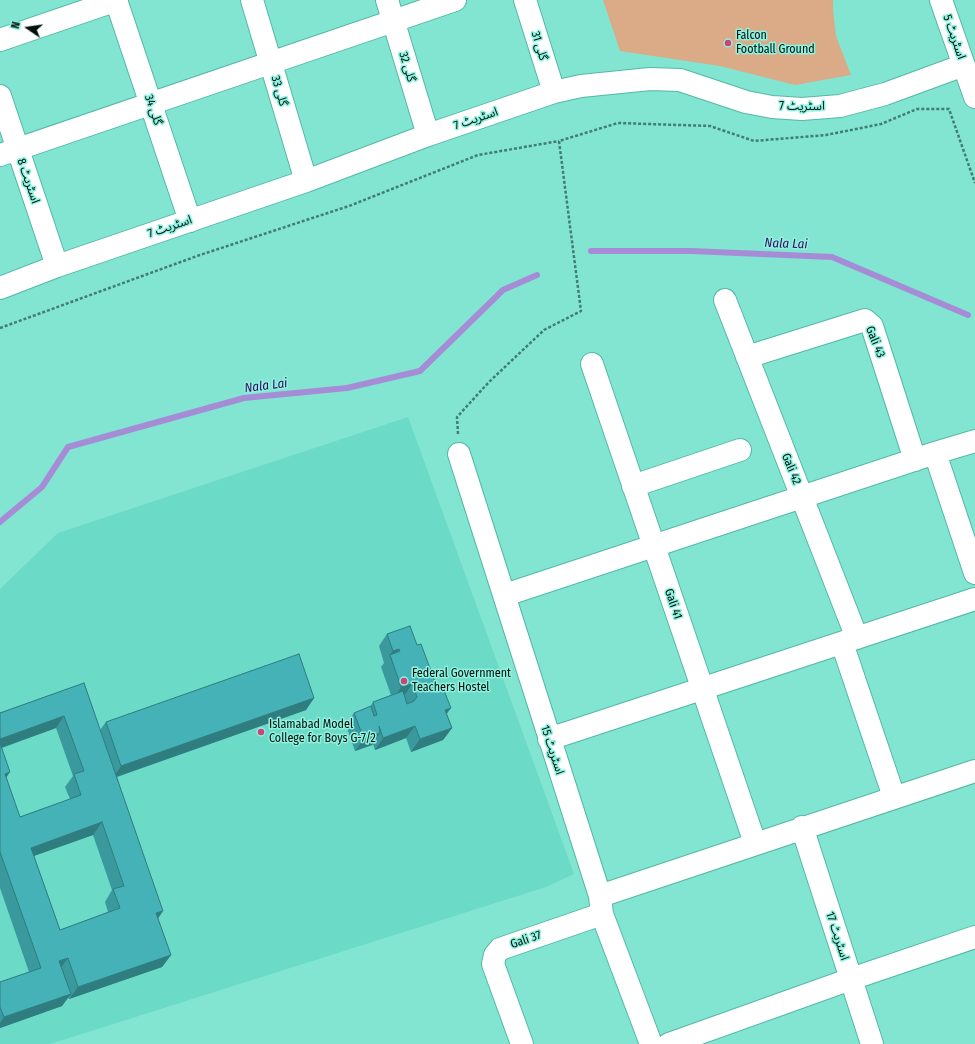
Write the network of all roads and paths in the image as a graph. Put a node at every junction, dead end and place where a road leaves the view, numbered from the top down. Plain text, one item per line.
1 (116, 0) edge
2 (252, 0) edge
3 (386, 0) edge
4 (455, 0) edge
5 (525, 0) edge
6 (941, 0) edge
7 (393, 21) junction
8 (0, 40) edge
9 (271, 63) junction
10 (964, 65) junction
11 (554, 92) junction
12 (0, 96) edge
13 (975, 97) edge
14 (151, 104) junction
15 (428, 135) junction
16 (559, 140) junction
17 (9, 152) edge
18 (306, 181) junction
19 (975, 183) edge
20 (190, 220) junction
21 (57, 266) junction
22 (0, 288) edge
23 (725, 300) dead end
24 (0, 328) edge
25 (747, 357) junction
26 (592, 364) dead end
27 (975, 441) edge
28 (740, 450) dead end
29 (935, 453) junction
30 (459, 454) joint
31 (915, 460) junction
32 (633, 486) junction
33 (803, 497) junction
34 (654, 547) junction
35 (975, 573) edge
36 (505, 595) junction
37 (975, 599) edge
38 (850, 640) junction
39 (702, 689) junction
40 (549, 739) junction
41 (975, 771) edge
42 (894, 797) junction
43 (802, 828) junction
44 (755, 843) junction
45 (601, 905) junction
46 (975, 937) edge
47 (851, 979) junction
48 (522, 1044) edge
49 (651, 1044) edge
50 (669, 1044) edge
51 (872, 1044) edge

1 - 8 street
1 - 14 street, گلی 34
2 - 9 street, گلی 33
3 - 7 street, گلی 32
4 - 7 street
5 - 11 street, گلی 31
6 - 10 street, اسٹریٹ 5
7 - 9 street
7 - 15 street, گلی 32
9 - 14 street
9 - 18 street, گلی 33
10 - 11 street, اسٹریٹ 7
10 - 13 street, اسٹریٹ 5
11 - 15 street, اسٹریٹ 7
12 - 17 street, اسٹریٹ 8
14 - 17 street
14 - 20 street, گلی 34
15 - 18 street, اسٹریٹ 7
16 - 19 path
16 - 24 path
16 - 30 path
17 - 21 street, اسٹریٹ 8
18 - 20 street, اسٹریٹ 7
20 - 21 street, اسٹریٹ 7
21 - 22 street, اسٹریٹ 7
23 - 25 street, Gali 42
25 - 31 street, Gali 43
25 - 33 street, Gali 42
26 - 32 street, Gali 41
27 - 29 street
28 - 32 street
29 - 31 street
29 - 35 street
30 - 36 street, اسٹریٹ 15
31 - 33 street
32 - 34 street, Gali 41
33 - 34 street
33 - 38 street, Gali 42
34 - 36 street
34 - 39 street, Gali 41
36 - 40 street, اسٹریٹ 15
37 - 38 street
38 - 39 street
38 - 42 street, Gali 42
39 - 40 street
39 - 44 street, Gali 41
40 - 45 street, اسٹریٹ 15
41 - 42 street, Gali 37
42 - 43 street, Gali 37
43 - 44 street, Gali 37
43 - 47 street, اسٹریٹ 17
44 - 45 street, Gali 37
45 - 48 street, Gali 37
45 - 49 street, اسٹریٹ 15
46 - 47 street
47 - 50 street
47 - 51 street, اسٹریٹ 17

